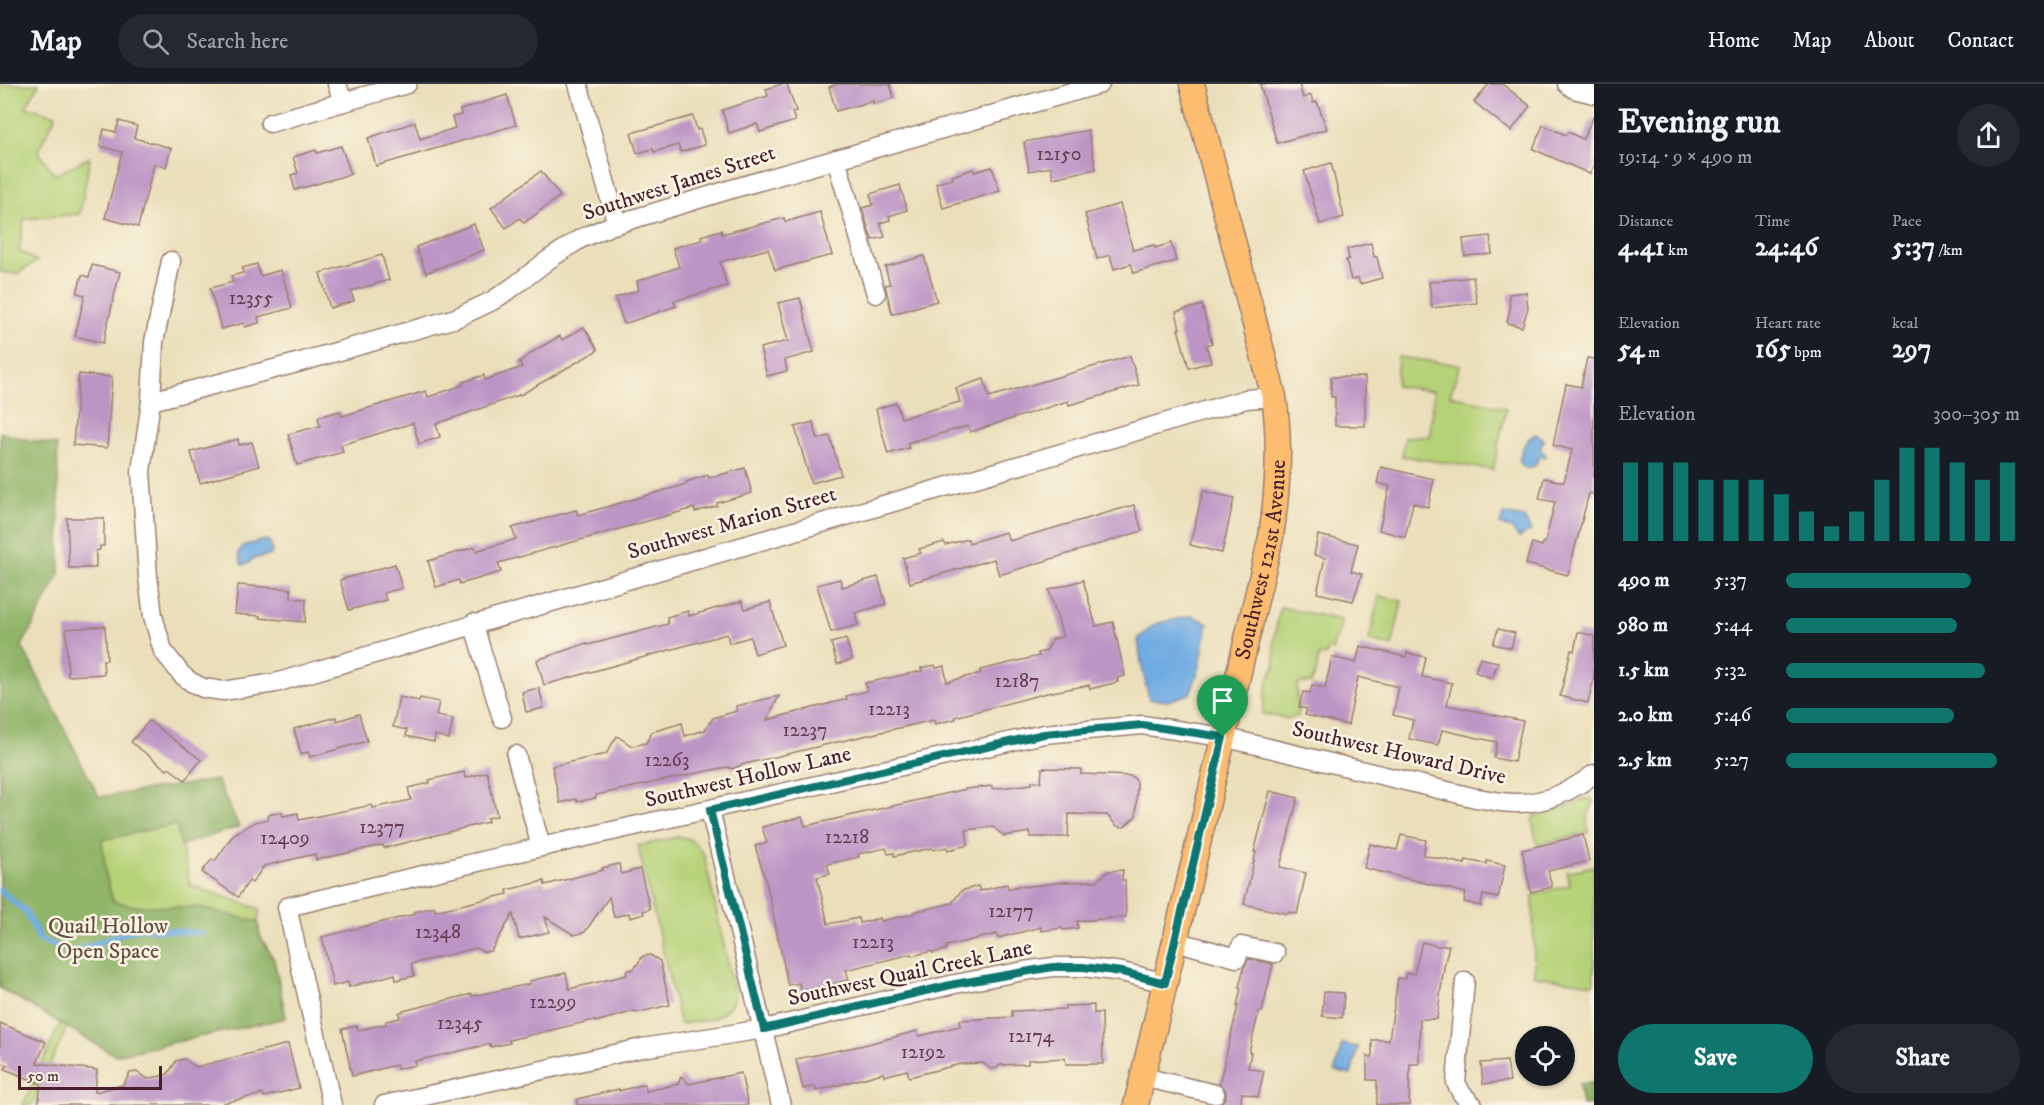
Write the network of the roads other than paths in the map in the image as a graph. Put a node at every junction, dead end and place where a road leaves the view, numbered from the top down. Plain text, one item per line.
1 (337, 84) edge
2 (407, 84) edge
3 (578, 84) edge
4 (1100, 84) edge
5 (1192, 84) edge
6 (1567, 84) edge
7 (1594, 94) edge
8 (343, 102) junction
9 (270, 123) dead end
10 (836, 159) junction
11 (617, 224) junction
12 (171, 261) dead end
13 (876, 294) dead end
14 (1274, 397) junction
15 (151, 400) junction
16 (473, 623) junction
17 (502, 718) dead end
18 (1223, 737) junction
19 (516, 755) dead end
20 (1594, 774) edge
21 (710, 810) junction
22 (541, 847) junction
23 (1175, 940) junction
24 (1275, 953) dead end
25 (1465, 981) dead end
26 (1165, 983) junction
27 (764, 1029) junction
28 (1143, 1077) junction
29 (1215, 1094) dead end
30 (1474, 1103) edge
31 (332, 1105) edge
32 (384, 1105) edge
33 (781, 1105) edge
34 (1136, 1105) edge

1 - 8 street
2 - 8 street
3 - 11 street
4 - 10 street, Southwest James Street
5 - 14 main road, Southwest 121st Avenue
6 - 7 street
8 - 9 street
10 - 11 street, Southwest James Street
10 - 13 street
11 - 15 street, Southwest James Street
12 - 15 street
14 - 16 street, Southwest Marion Street
14 - 18 main road, Southwest 121st Avenue
15 - 16 street, Southwest Marion Street
16 - 17 street
18 - 20 street, Southwest Howard Drive
18 - 21 street, Southwest Hollow Lane
18 - 23 main road, Southwest 121st Avenue
19 - 22 street
21 - 22 street, Southwest Hollow Lane
21 - 27 street
22 - 31 street, Southwest Hollow Lane
23 - 24 street
23 - 26 main road, Southwest 121st Avenue
25 - 30 street
26 - 27 street, Southwest Quail Creek Lane
26 - 28 main road, Southwest 121st Avenue
27 - 32 street, Southwest Quail Creek Lane
27 - 33 street
28 - 29 street
28 - 34 main road, Southwest 121st Avenue

